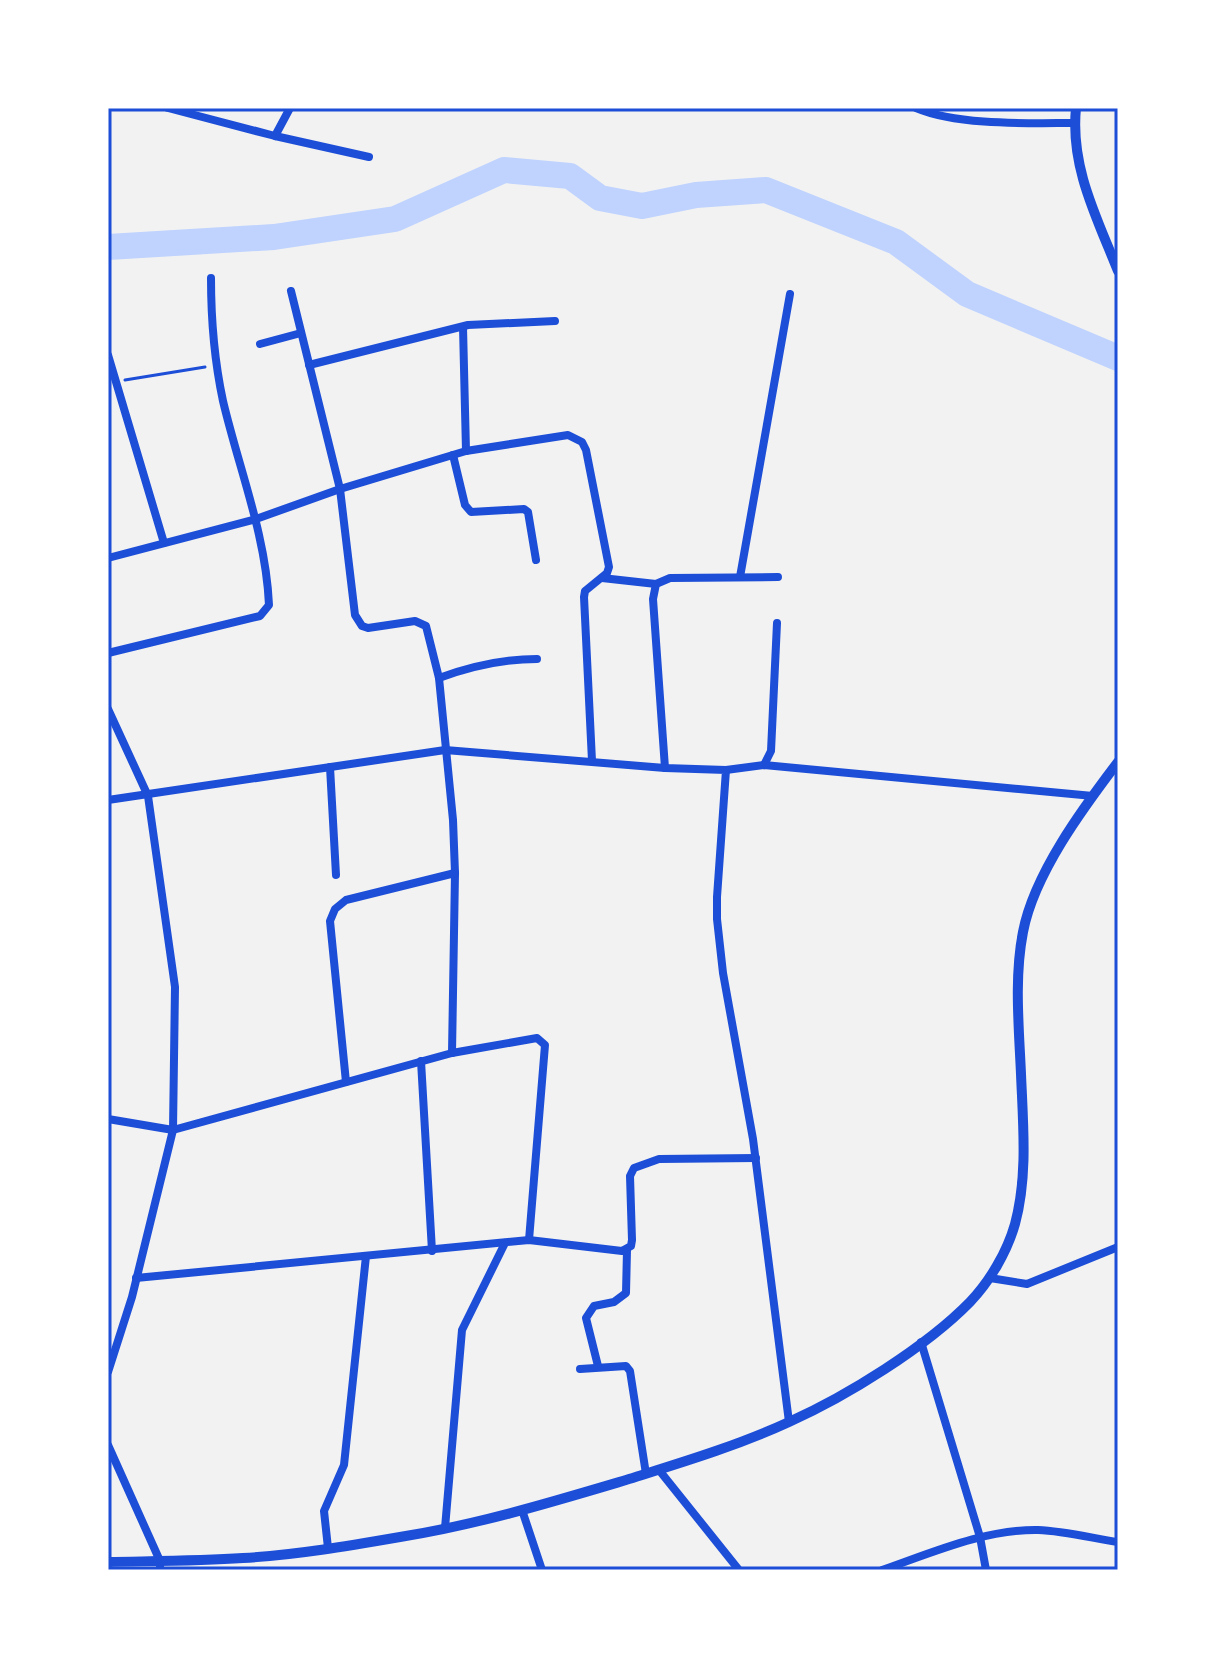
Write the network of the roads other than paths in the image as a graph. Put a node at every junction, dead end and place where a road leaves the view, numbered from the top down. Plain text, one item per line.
1 (168, 108) edge
2 (290, 108) edge
3 (916, 108) edge
4 (1076, 108) edge
5 (1075, 123) junction
6 (275, 136) junction
7 (369, 157) dead end
8 (1118, 271) edge
9 (211, 278) dead end
10 (291, 291) dead end
11 (790, 294) dead end
12 (555, 321) dead end
13 (463, 327) junction
14 (301, 333) junction
15 (260, 344) dead end
16 (108, 355) edge
17 (309, 365) junction
18 (466, 451) junction
19 (453, 455) junction
20 (340, 489) junction
21 (256, 519) junction
22 (164, 543) junction
23 (108, 558) edge
24 (536, 560) dead end
25 (740, 577) junction
26 (778, 577) dead end
27 (602, 578) junction
28 (656, 584) junction
29 (777, 623) dead end
30 (108, 653) edge
31 (537, 659) dead end
32 (439, 678) junction
33 (108, 709) edge
34 (445, 750) junction
35 (592, 761) junction
36 (1118, 762) edge
37 (764, 765) junction
38 (330, 767) junction
39 (665, 768) junction
40 (726, 770) junction
41 (148, 796) junction
42 (1093, 796) junction
43 (108, 800) edge
44 (455, 873) junction
45 (336, 875) dead end
46 (452, 1053) junction
47 (421, 1061) junction
48 (346, 1082) junction
49 (108, 1119) edge
50 (173, 1130) junction
51 (756, 1158) junction
52 (529, 1240) junction
53 (505, 1243) junction
54 (1118, 1247) edge
55 (627, 1250) junction
56 (432, 1251) junction
57 (366, 1256) junction
58 (136, 1278) junction
59 (990, 1278) junction
60 (921, 1342) junction
61 (598, 1366) junction
62 (108, 1369) edge
63 (580, 1369) dead end
64 (789, 1422) junction
65 (108, 1445) edge
66 (659, 1470) junction
67 (646, 1474) junction
68 (522, 1510) junction
69 (445, 1528) junction
70 (980, 1537) junction
71 (1118, 1542) edge
72 (328, 1548) junction
73 (108, 1562) edge
74 (160, 1566) edge
75 (542, 1570) edge
76 (739, 1570) edge
77 (882, 1570) edge
78 (986, 1570) edge

1 - 6 street
2 - 6 street
3 - 5 street
4 - 5 street
5 - 8 street
6 - 7 street
9 - 21 street
10 - 14 street
11 - 25 street
12 - 13 street
13 - 17 street
13 - 18 street
14 - 15 street
14 - 17 street
16 - 22 street
17 - 20 street
18 - 19 street
18 - 27 street
19 - 20 street
19 - 24 street
20 - 21 street
20 - 32 street
21 - 22 street
21 - 30 street
22 - 23 street
25 - 26 street
25 - 28 street
27 - 28 street
27 - 35 street
28 - 39 street
29 - 37 street
31 - 32 street
32 - 34 street
33 - 41 street
34 - 35 street
34 - 38 street
34 - 44 street
35 - 39 street
36 - 42 street
37 - 40 street
37 - 42 street
38 - 41 street
38 - 45 street
39 - 40 street
40 - 51 street
41 - 43 street
41 - 50 street
42 - 59 street
44 - 46 street
44 - 48 street
46 - 47 street
46 - 52 street
47 - 48 street
47 - 56 street
48 - 50 street
49 - 50 street
50 - 58 street
51 - 55 street
51 - 64 street
52 - 53 street
52 - 55 street
53 - 56 street
53 - 69 street
54 - 59 street
55 - 61 street
56 - 57 street
57 - 58 street
57 - 72 street
58 - 62 street
59 - 60 street
60 - 64 street
60 - 70 street
61 - 63 street
61 - 67 street
64 - 66 street
65 - 74 street
66 - 67 street
66 - 76 street
67 - 68 street
68 - 69 street
68 - 75 street
69 - 72 street
70 - 71 street
70 - 77 street
70 - 78 street
72 - 74 street
73 - 74 street

